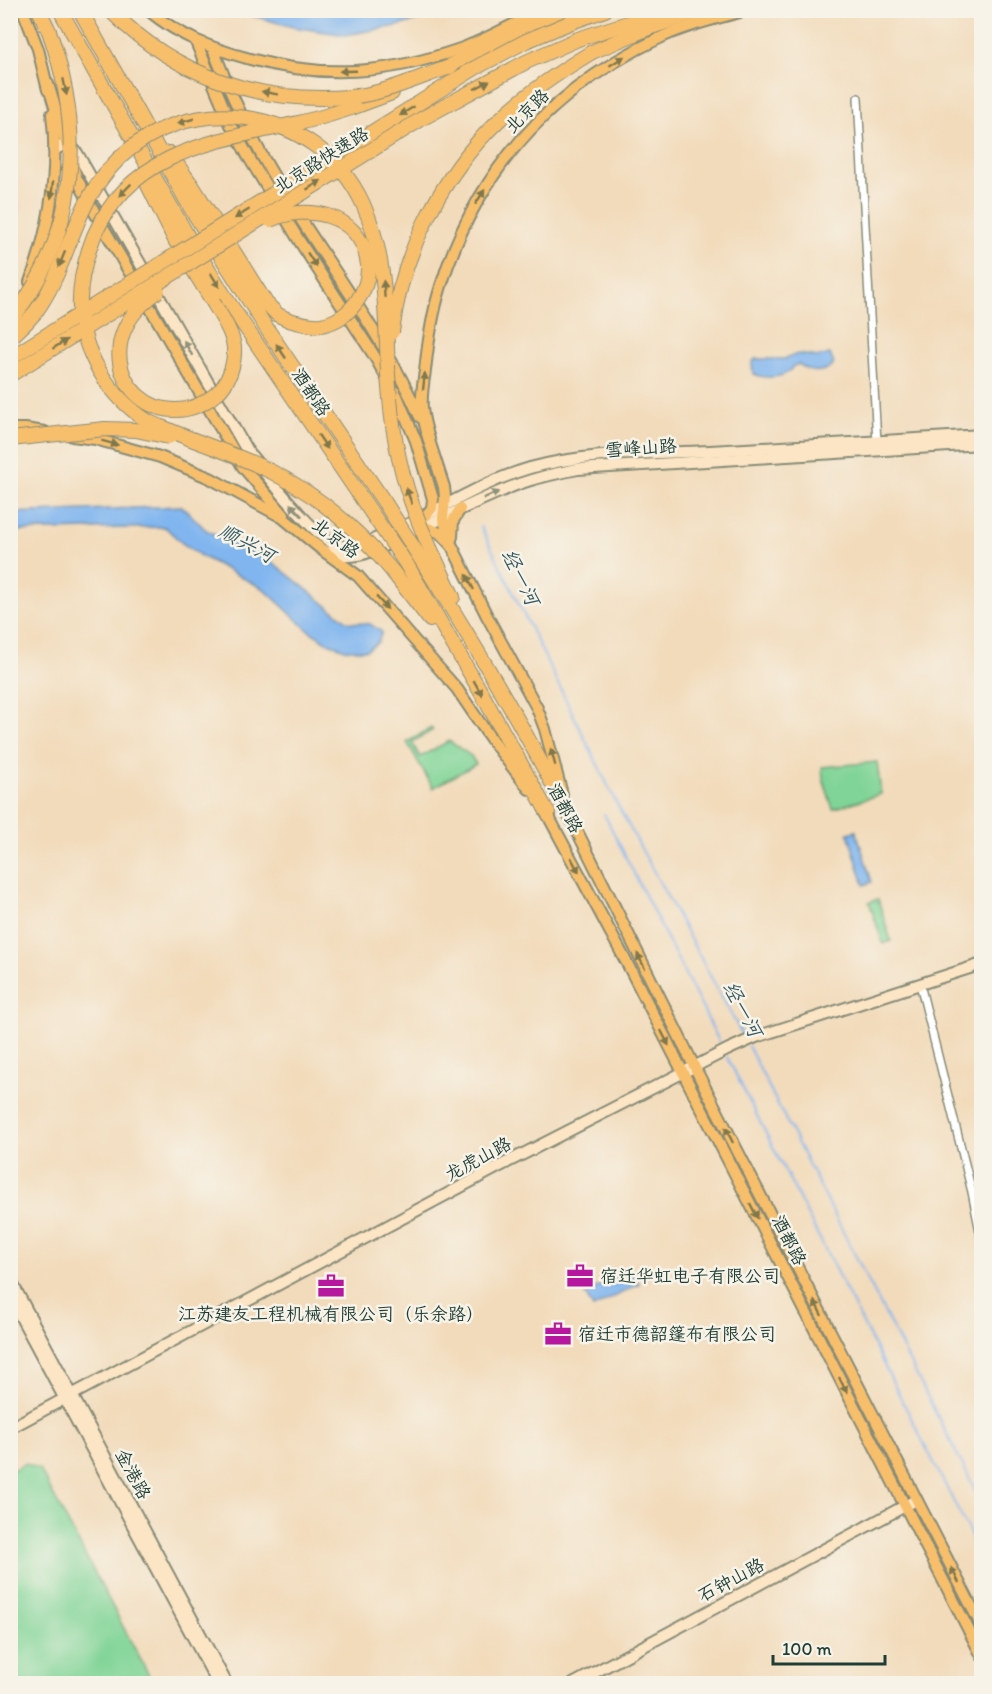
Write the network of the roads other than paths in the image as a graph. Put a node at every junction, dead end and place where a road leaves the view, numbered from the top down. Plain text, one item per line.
1 (23, 10) edge
2 (39, 10) edge
3 (52, 10) edge
4 (60, 10) edge
5 (80, 10) edge
6 (87, 10) edge
7 (148, 10) edge
8 (542, 10) edge
9 (605, 10) edge
10 (668, 10) edge
11 (701, 10) edge
12 (747, 10) edge
13 (111, 12) edge
14 (570, 17) edge
15 (196, 42) junction
16 (213, 49) junction
17 (450, 67) junction
18 (48, 84) junction
19 (858, 98) dead end
20 (66, 144) junction
21 (54, 150) junction
22 (232, 236) junction
23 (194, 260) junction
24 (10, 321) edge
25 (10, 338) edge
26 (10, 358) edge
27 (388, 369) junction
28 (10, 375) edge
29 (10, 429) edge
30 (981, 435) edge
31 (10, 439) edge
32 (429, 439) junction
33 (877, 442) junction
34 (200, 444) junction
35 (981, 444) edge
36 (458, 505) junction
37 (444, 507) junction
38 (443, 519) junction
39 (426, 522) junction
40 (300, 532) junction
41 (354, 545) junction
42 (321, 549) junction
43 (425, 553) junction
44 (346, 557) junction
45 (458, 557) junction
46 (358, 576) junction
47 (467, 669) junction
48 (548, 813) junction
49 (568, 814) junction
50 (981, 964) edge
51 (920, 984) junction
52 (694, 1066) junction
53 (682, 1072) junction
54 (981, 1242) edge
55 (10, 1279) edge
56 (10, 1297) edge
57 (68, 1397) junction
58 (10, 1428) edge
59 (916, 1500) junction
60 (905, 1506) junction
61 (981, 1628) edge
62 (981, 1656) edge
63 (218, 1683) edge
64 (227, 1683) edge
65 (573, 1683) edge

1 - 18 main road
2 -> 24 highway, bridge
3 - 23 highway, bridge
4 -> 47 highway, 酒都路, bridge
43 -> 5 highway, 酒都路, bridge
6 - 22 highway, bridge
7 - 15 main road
8 -> 16 main road
9 - 14 highway, 北京路快速路
22 -> 10 highway, 北京路快速路, bridge
11 - 27 highway, bridge
32 -> 12 main road, 北京路
17 -> 13 highway, bridge
14 - 17 highway
14 -> 26 highway, 北京路快速路, bridge
15 - 16 main road
15 -> 39 main road
16 - 32 main road
17 -> 34 highway, bridge
18 - 20 main road
18 - 21 main road
19 - 33 street
20 - 21 street
20 - 40 main road
41 -> 20 street
21 -> 24 main road
22 - 23 highway, 北京路快速路, bridge
28 -> 23 highway, 北京路快速路, bridge
27 -> 25 highway, bridge
43 -> 27 highway, bridge
29 -> 40 main road, 北京路
30 - 33 street, 雪峰山路
31 - 34 highway, bridge
32 - 37 main road
33 - 36 street, 雪峰山路
34 - 47 highway, bridge
36 -> 35 street, 雪峰山路
36 - 37 street
36 - 38 street, 雪峰山路
36 - 45 main road
37 - 38 main road
37 - 39 street
38 - 39 street, 雪峰山路
38 - 45 main road
39 - 41 street
39 - 44 street, 雪峰山路
39 - 45 main road
40 - 42 main road, 北京路
41 - 44 street
42 - 44 street
42 - 46 main road, 北京路
43 - 49 highway, 酒都路
44 - 46 street
49 -> 45 main road
46 -> 48 main road, 北京路
47 -> 48 highway, 酒都路
48 -> 53 main road, 酒都路
52 -> 49 main road, 酒都路
50 - 51 street, 龙虎山路
51 - 52 street, 龙虎山路
51 - 54 street
52 - 53 street, 龙虎山路
59 -> 52 main road, 酒都路
53 - 57 street, 龙虎山路
53 -> 60 main road, 酒都路
55 - 57 street, 金港路
56 - 57 street, 金港路
57 - 58 street, 龙虎山路
57 - 63 street, 金港路
57 - 64 street, 金港路
59 - 60 street, 石钟山路
61 -> 59 main road, 酒都路
60 - 62 main road, 酒都路
60 - 65 street, 石钟山路

